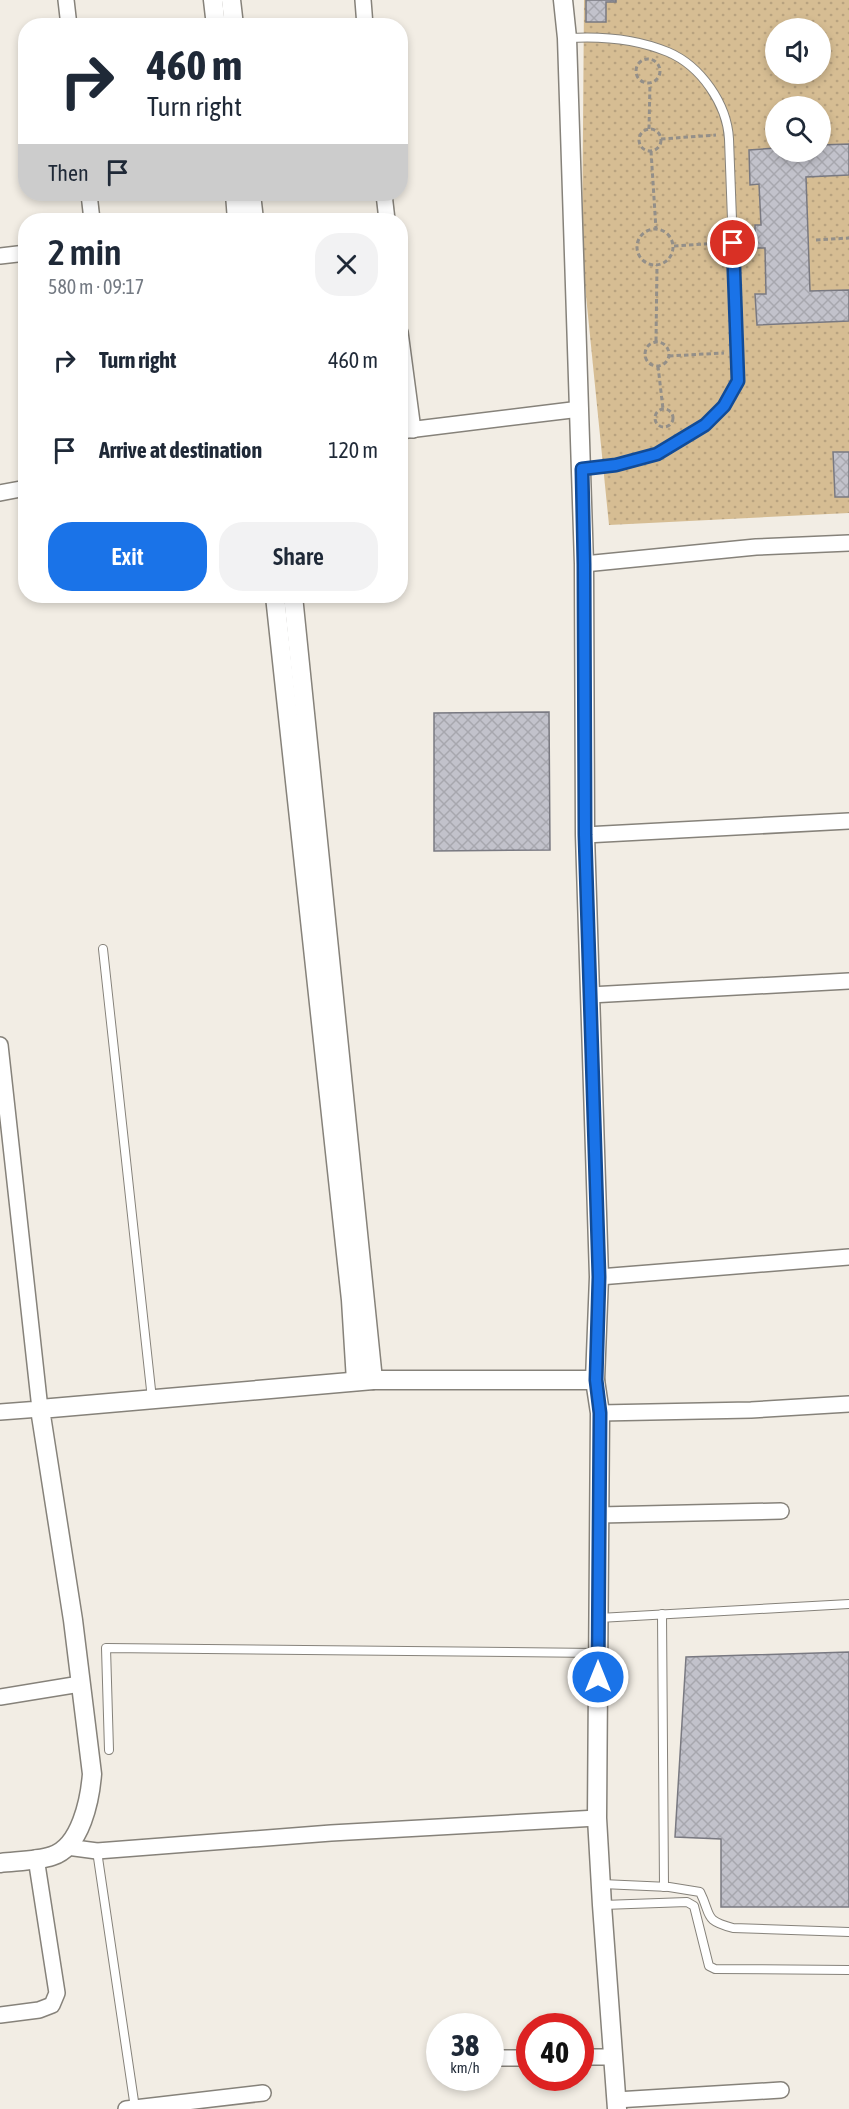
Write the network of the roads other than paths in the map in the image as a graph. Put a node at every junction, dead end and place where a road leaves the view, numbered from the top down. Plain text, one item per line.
1 (66, 0) edge
2 (213, 0) edge
3 (231, 0) edge
4 (363, 0) edge
5 (563, 0) edge
6 (68, 18) edge
7 (215, 18) edge
8 (233, 18) edge
9 (365, 18) edge
10 (567, 38) junction
11 (18, 254) edge
12 (0, 256) edge
13 (580, 409) junction
14 (408, 431) edge
15 (582, 469) junction
16 (18, 490) edge
17 (0, 493) edge
18 (849, 543) edge
19 (584, 564) junction
20 (276, 603) edge
21 (294, 603) edge
22 (849, 821) edge
23 (585, 835) junction
24 (103, 949) dead end
25 (849, 981) edge
26 (590, 995) junction
27 (0, 1045) edge
28 (339, 1122) junction
29 (849, 1257) edge
30 (599, 1277) junction
31 (596, 1380) junction
32 (364, 1381) junction
33 (152, 1399) junction
34 (849, 1404) edge
35 (40, 1409) junction
36 (0, 1412) edge
37 (600, 1413) junction
38 (781, 1511) dead end
39 (599, 1515) junction
40 (849, 1605) edge
41 (662, 1614) junction
42 (598, 1618) junction
43 (598, 1653) junction
44 (80, 1684) junction
45 (0, 1698) edge
46 (109, 1749) dead end
47 (597, 1818) junction
48 (67, 1846) junction
49 (97, 1851) junction
50 (36, 1858) junction
51 (0, 1863) edge
52 (602, 1884) junction
53 (664, 1887) junction
54 (602, 1905) junction
55 (849, 1932) edge
56 (849, 1970) edge
57 (0, 2015) edge
58 (594, 2057) edge
59 (613, 2057) junction
60 (781, 2090) dead end
61 (263, 2093) dead end
62 (617, 2104) edge
63 (131, 2108) edge

1 - 6 street
2 - 7 street
3 - 8 street
4 - 9 street
5 - 10 street
10 - 13 street
10 - 15 lane
11 - 12 street
13 - 14 street
13 - 15 street
15 - 19 street
16 - 17 street
18 - 19 street
19 - 23 street
20 - 28 street
21 - 28 street
22 - 23 street
23 - 26 street
24 - 33 lane
25 - 26 street
26 - 30 street
27 - 35 street
28 - 32 street
29 - 30 street
30 - 31 street
31 - 32 street
31 - 37 street
32 - 33 street
33 - 35 street
34 - 37 street
35 - 36 street
35 - 44 street
37 - 39 street
38 - 39 street
39 - 42 street
40 - 41 lane
41 - 42 lane
41 - 53 lane
42 - 43 street
43 - 46 lane
43 - 47 street
44 - 45 street
44 - 48 street
47 - 49 street
47 - 52 street
48 - 49 street
48 - 50 street
49 - 63 lane
50 - 51 street
50 - 57 street
52 - 53 lane
52 - 54 street
53 - 55 lane
54 - 56 lane
54 - 59 street
58 - 59 street
59 - 62 street
60 - 62 street
61 - 63 street

